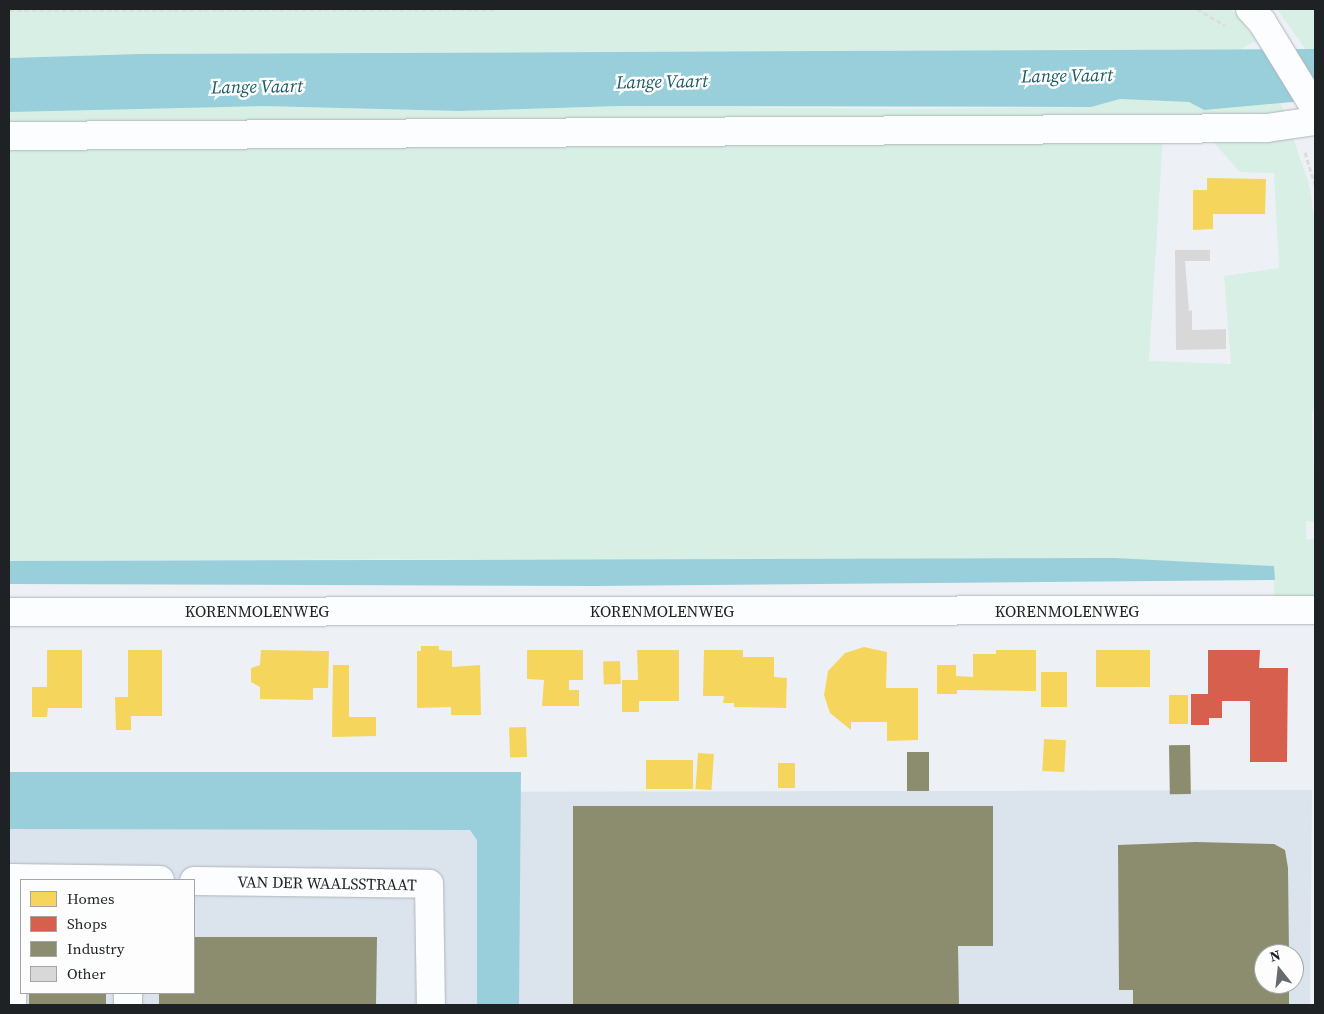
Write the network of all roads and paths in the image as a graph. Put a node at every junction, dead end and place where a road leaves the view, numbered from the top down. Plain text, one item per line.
1 (496, 9) edge
2 (9, 10) edge
3 (1256, 15) edge
4 (1315, 108) edge
5 (1315, 121) edge
6 (9, 136) edge
7 (1315, 610) edge
8 (9, 612) edge
9 (11, 878) edge
10 (69, 879) edge
11 (195, 881) edge
12 (12, 1005) edge
13 (431, 1005) edge

1 - 2 path
3 - 4 street
5 - 6 street
7 - 8 street, KORENMOLENWEG
9 - 10 street
9 - 12 street
11 - 13 street, VAN DER WAALSSTRAAT

